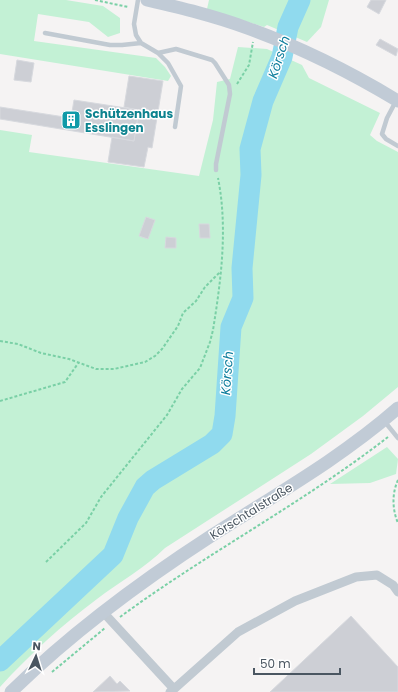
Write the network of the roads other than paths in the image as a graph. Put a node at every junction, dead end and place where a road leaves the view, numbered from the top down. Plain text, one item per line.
1 (138, 0) edge
2 (147, 0) edge
3 (45, 34) dead end
4 (142, 43) junction
5 (158, 53) junction
6 (397, 100) edge
7 (175, 127) dead end
8 (398, 146) edge
9 (216, 170) road end
10 (398, 408) edge
11 (384, 421) junction
12 (398, 438) edge
13 (398, 592) edge
14 (103, 612) junction
15 (172, 691) edge
16 (11, 692) edge

1 - 4 lane
2 - 6 main road
3 - 4 lane
4 - 5 lane
5 - 7 lane
5 - 9 lane
6 - 8 lane
10 - 11 main road, Körschtalstraße
11 - 12 lane
11 - 14 main road, Körschtalstraße
13 - 15 street
14 - 15 street
14 - 16 main road, Körschtalstraße

